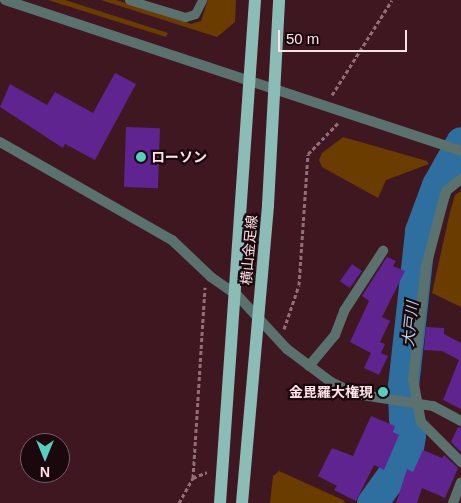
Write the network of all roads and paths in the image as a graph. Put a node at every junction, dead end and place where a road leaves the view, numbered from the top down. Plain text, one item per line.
1 (6, 0) edge
2 (129, 0) edge
3 (202, 0) edge
4 (255, 0) edge
5 (279, 0) edge
6 (392, 0) edge
7 (251, 80) junction
8 (274, 88) junction
9 (326, 106) junction
10 (348, 114) junction
11 (0, 142) edge
12 (461, 151) edge
13 (461, 179) edge
14 (383, 251) dead end
15 (206, 272) junction
16 (237, 295) junction
17 (257, 320) junction
18 (279, 341) junction
19 (310, 366) junction
20 (414, 404) junction
21 (461, 421) edge
22 (461, 462) edge
23 (223, 465) junction
24 (192, 478) junction
25 (461, 482) edge
26 (179, 503) edge
27 (220, 503) edge
28 (242, 503) edge
29 (453, 503) edge

1 - 7 street
2 - 3 lane
4 - 7 main road, 横山金足線
5 - 8 main road, 横山金足線
6 - 9 path
7 - 8 street
7 - 16 main road, 横山金足線
8 - 9 street
8 - 17 main road, 横山金足線
9 - 10 street
10 - 12 street
10 - 18 path
11 - 15 street
13 - 20 street
14 - 19 street
15 - 16 street
15 - 24 path
16 - 17 street
16 - 23 main road, 横山金足線
17 - 18 street
17 - 28 main road, 横山金足線
18 - 19 street
19 - 20 street
20 - 21 street
20 - 22 street
23 - 24 path
23 - 27 main road, 横山金足線
24 - 26 path
25 - 29 street

